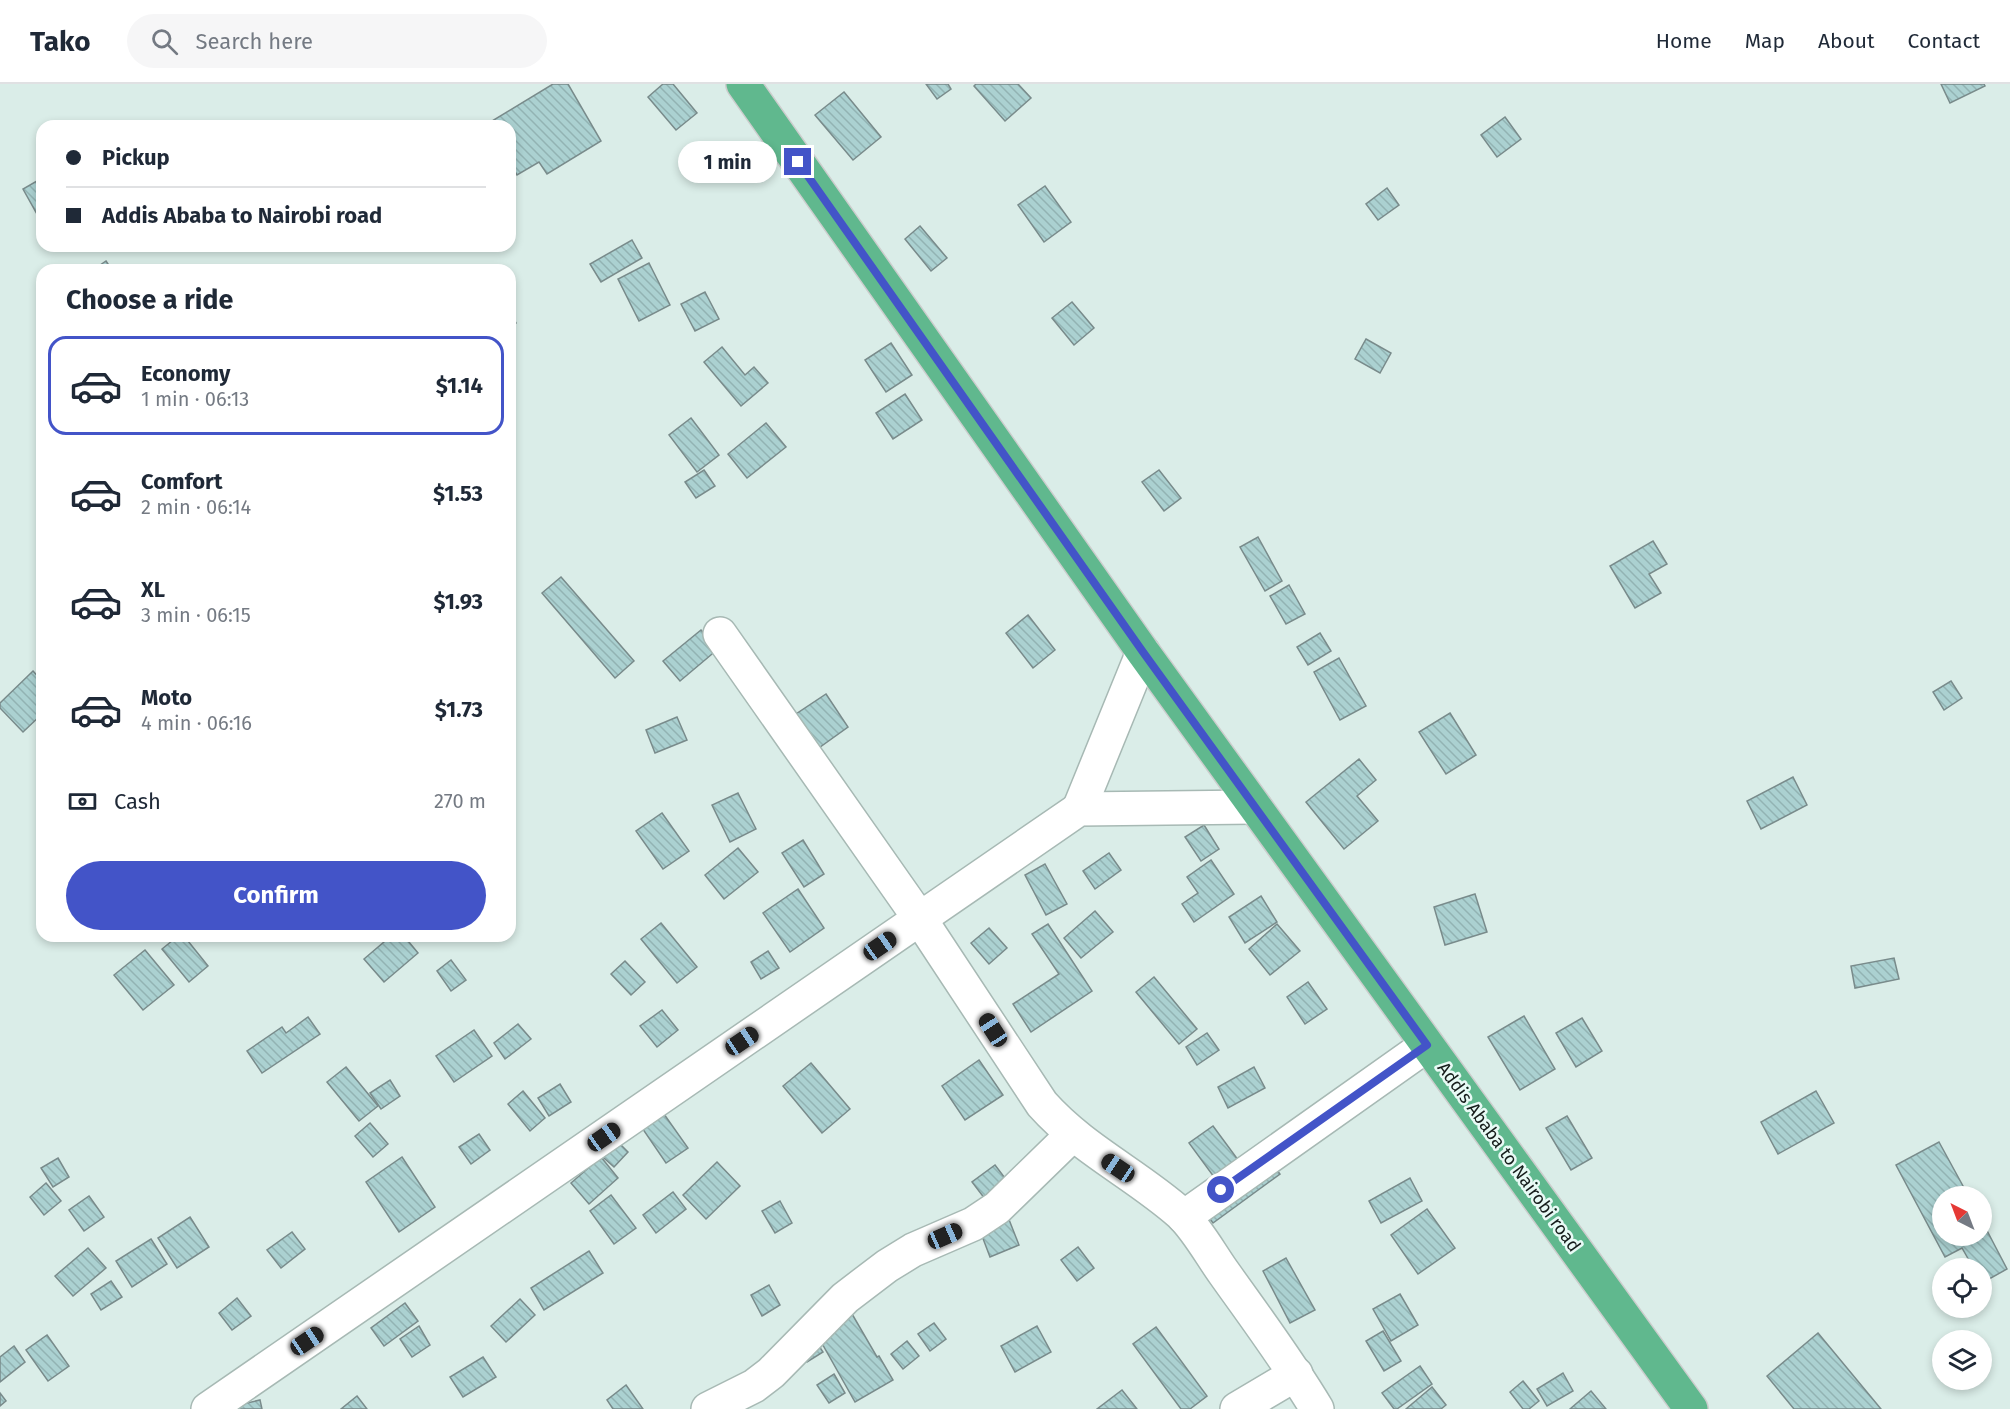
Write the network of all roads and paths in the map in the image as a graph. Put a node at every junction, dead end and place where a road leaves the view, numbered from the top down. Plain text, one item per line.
1 (743, 84) edge
2 (720, 634) dead end
3 (1143, 652) junction
4 (1255, 807) junction
5 (1079, 809) junction
6 (920, 919) junction
7 (1427, 1045) junction
8 (1072, 1135) junction
9 (1184, 1217) junction
10 (1296, 1374) junction
11 (208, 1409) edge
12 (708, 1409) edge
13 (1238, 1409) edge
14 (1317, 1409) edge
15 (1691, 1409) edge

1 - 3 highway, Addis Ababa to Nairobi road
2 - 6 street
3 - 4 highway, Addis Ababa to Nairobi road
3 - 5 street
4 - 5 street
4 - 7 highway, Addis Ababa to Nairobi road
5 - 6 street
6 - 8 street
6 - 11 street
7 - 9 street
7 - 15 highway, Addis Ababa to Nairobi road
8 - 9 street
8 - 12 street
9 - 10 street
10 - 13 street
10 - 14 street

